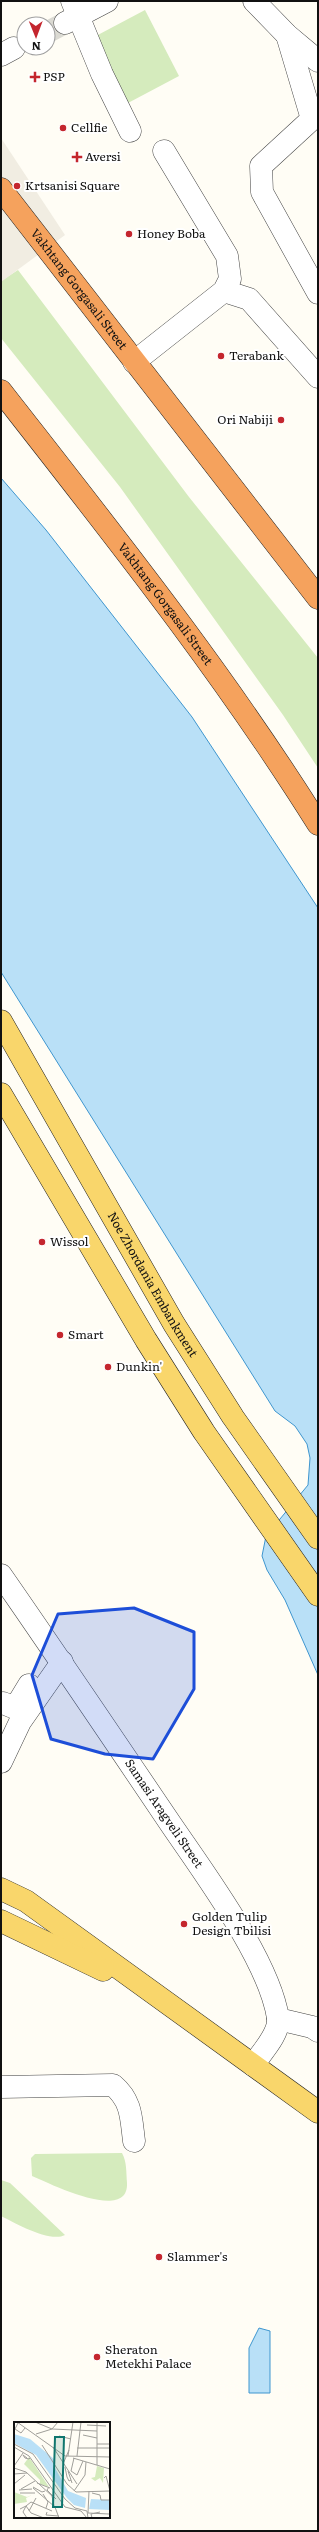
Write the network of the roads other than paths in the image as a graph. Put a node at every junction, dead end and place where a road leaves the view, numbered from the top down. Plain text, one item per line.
1 (107, 1) edge
2 (254, 1) edge
3 (72, 13) edge
4 (287, 35) junction
5 (318, 61) edge
6 (315, 117) edge
7 (130, 131) dead end
8 (164, 151) dead end
9 (1, 189) edge
10 (224, 291) junction
11 (318, 292) edge
12 (134, 362) junction
13 (318, 377) edge
14 (1, 391) edge
15 (318, 598) edge
16 (318, 824) edge
17 (1, 1021) edge
18 (1, 1094) edge
19 (318, 1538) edge
20 (1, 1575) edge
21 (318, 1595) edge
22 (57, 1655) junction
23 (3, 1704) dead end
24 (1, 1762) edge
25 (1, 1889) edge
26 (2, 1922) edge
27 (165, 2002) junction
28 (278, 2019) junction
29 (318, 2031) edge
30 (253, 2065) junction
31 (1, 2087) edge
32 (318, 2112) edge
33 (134, 2141) dead end

1 - 3 street
2 - 4 street
3 - 7 street
4 - 5 street
4 - 6 street
6 - 11 street
8 - 10 street
9 - 12 highway, Vakhtang Gorgasali Street
10 - 12 street
10 - 13 street
12 - 15 highway, Vakhtang Gorgasali Street
14 - 16 highway, Vakhtang Gorgasali Street
17 - 19 main road, Noe Zhordania Embankment
18 - 21 main road
20 - 22 street, Samasi Aragveli Street
22 - 23 street
22 - 24 street
22 - 28 street, Samasi Aragveli Street
25 - 27 main road
26 - 27 main road
27 - 30 main road
28 - 29 street
28 - 30 street
30 - 32 main road
31 - 33 street

